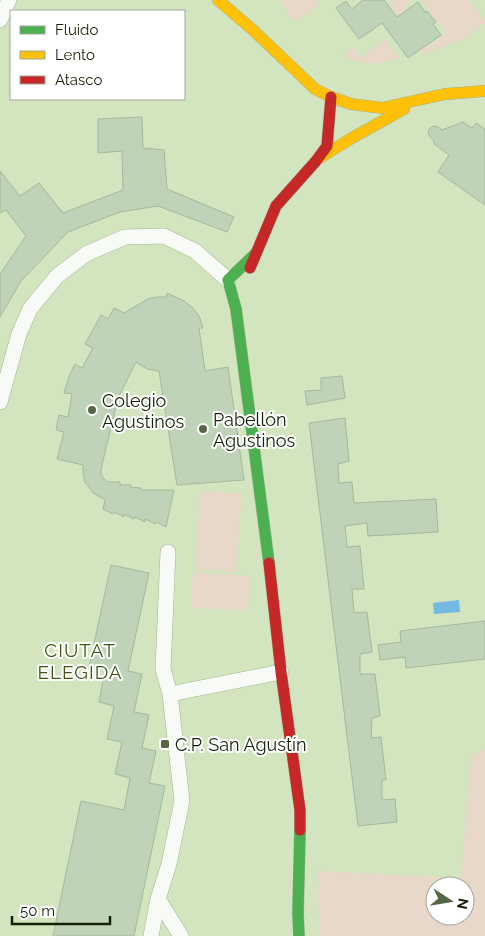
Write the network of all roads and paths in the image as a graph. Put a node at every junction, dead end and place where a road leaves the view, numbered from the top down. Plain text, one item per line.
1 (9, 0) edge
2 (218, 0) edge
3 (0, 20) edge
4 (485, 82) edge
5 (485, 91) edge
6 (445, 94) junction
7 (331, 97) junction
8 (316, 161) junction
9 (255, 254) junction
10 (228, 280) junction
11 (236, 309) junction
12 (0, 402) edge
13 (168, 552) dead end
14 (281, 672) junction
15 (170, 694) junction
16 (158, 899) junction
17 (151, 936) edge
18 (181, 936) edge
19 (299, 936) edge

1 - 3 street
2 - 7 street
4 - 6 street
5 - 6 street
6 - 7 street
6 - 8 street
7 - 8 street
8 - 9 street
9 - 10 street
9 - 11 street
10 - 11 street
10 - 12 street
11 - 14 street
13 - 15 street
14 - 15 street
14 - 19 street
15 - 16 street
16 - 17 street
16 - 18 street

